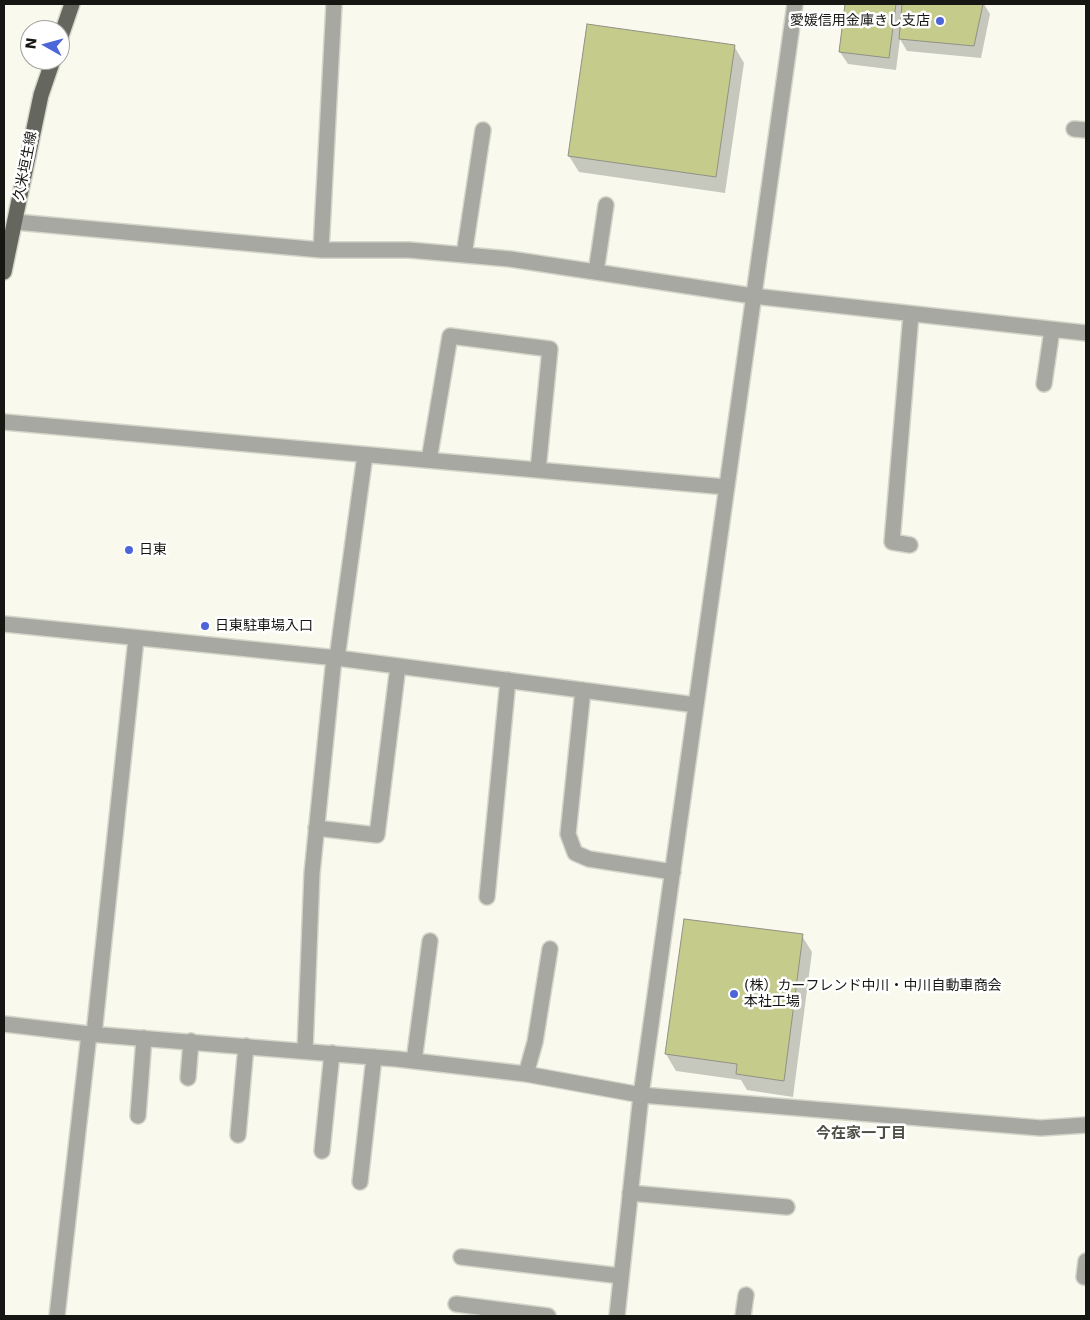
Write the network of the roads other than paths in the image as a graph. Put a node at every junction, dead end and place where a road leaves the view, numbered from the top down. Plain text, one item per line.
1 (72, 4) edge
2 (334, 4) edge
3 (795, 4) edge
4 (67, 20) edge
5 (50, 70) edge
6 (483, 130) dead end
7 (606, 205) dead end
8 (16, 222) junction
9 (321, 250) junction
10 (464, 255) junction
11 (4, 272) edge
12 (596, 272) junction
13 (753, 296) junction
14 (911, 314) junction
15 (1052, 330) junction
16 (1086, 333) edge
17 (1044, 384) dead end
18 (4, 422) edge
19 (365, 455) junction
20 (429, 460) junction
21 (538, 470) junction
22 (726, 487) junction
23 (910, 545) dead end
24 (4, 624) edge
25 (136, 639) junction
26 (335, 658) junction
27 (398, 666) junction
28 (508, 680) junction
29 (583, 690) junction
30 (696, 706) junction
31 (316, 828) junction
32 (673, 872) junction
33 (487, 897) dead end
34 (430, 941) dead end
35 (550, 949) dead end
36 (4, 1024) edge
37 (91, 1034) junction
38 (144, 1038) junction
39 (191, 1041) junction
40 (246, 1046) junction
41 (305, 1050) junction
42 (332, 1053) junction
43 (374, 1057) junction
44 (414, 1061) junction
45 (526, 1074) junction
46 (188, 1078) dead end
47 (641, 1095) junction
48 (138, 1116) dead end
49 (1086, 1124) edge
50 (238, 1135) dead end
51 (322, 1151) dead end
52 (360, 1182) dead end
53 (630, 1193) junction
54 (786, 1207) dead end
55 (462, 1257) dead end
56 (1086, 1261) edge
57 (621, 1276) junction
58 (1086, 1277) edge
59 (746, 1295) dead end
60 (456, 1304) dead end
61 (57, 1316) edge
62 (548, 1316) edge
63 (617, 1316) edge
64 (744, 1316) edge

1 - 4 main road
2 - 9 street
3 - 13 street
5 - 8 main road, 久米垣生線
6 - 10 street
7 - 12 street
8 - 9 street
8 - 11 main road, 久米垣生線
9 - 10 street
10 - 12 street
12 - 13 street
13 - 14 street
13 - 22 street
14 - 15 street
14 - 23 street
15 - 16 street
15 - 17 street
18 - 19 street
19 - 20 street
19 - 26 street
20 - 21 street
20 - 21 street
21 - 22 street
22 - 30 street
24 - 25 street
25 - 26 street
25 - 37 street
26 - 27 street
26 - 31 street
27 - 28 street
27 - 31 street
28 - 29 street
28 - 33 street
29 - 30 street
29 - 32 street
30 - 32 street
31 - 41 street
32 - 47 street
34 - 44 street
35 - 45 street
36 - 37 street
37 - 38 street
37 - 61 street
38 - 39 street
38 - 48 street
39 - 40 street
39 - 46 street
40 - 41 street
40 - 50 street
41 - 42 street
42 - 43 street
42 - 51 street
43 - 44 street
43 - 52 street
44 - 45 street
45 - 47 street
47 - 49 street
47 - 53 street
53 - 54 street
53 - 57 street
55 - 57 street
56 - 58 street
57 - 63 street
59 - 64 street
60 - 62 street

